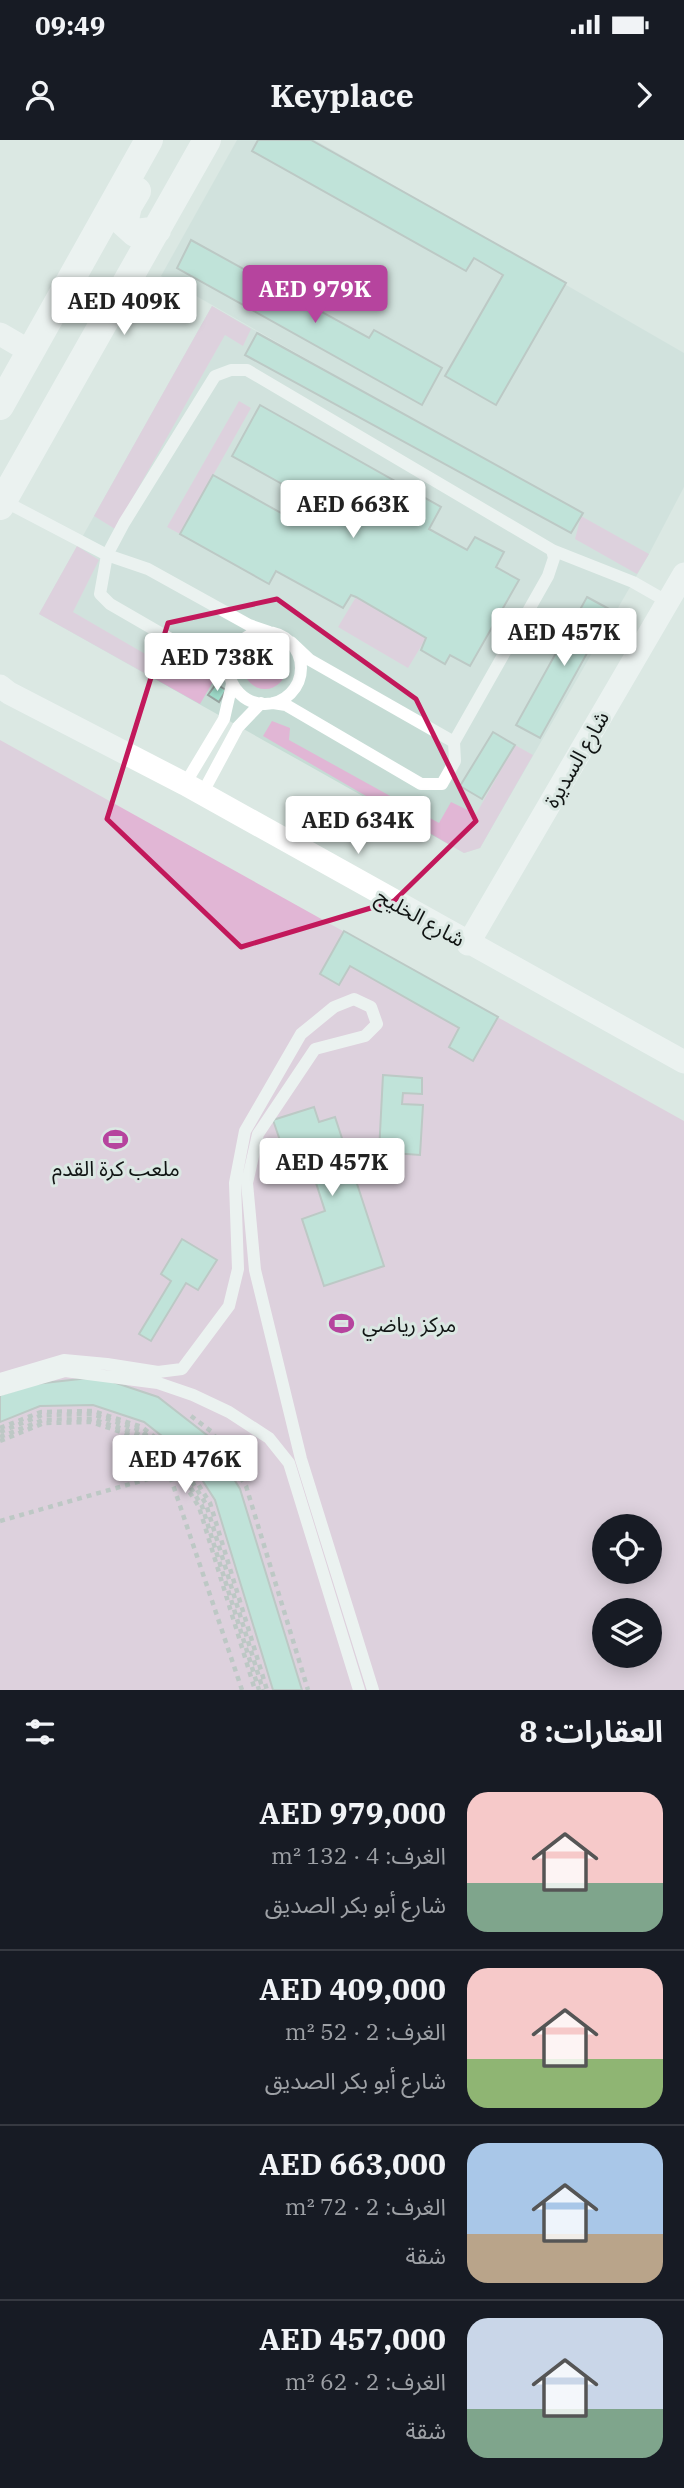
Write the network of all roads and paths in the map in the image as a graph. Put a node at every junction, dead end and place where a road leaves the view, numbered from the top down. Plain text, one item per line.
1 (149, 140) edge
2 (166, 140) edge
3 (207, 140) edge
4 (157, 230) junction
5 (0, 334) edge
6 (32, 352) junction
7 (0, 406) edge
8 (2, 504) edge
9 (552, 550) junction
10 (107, 555) junction
11 (684, 574) edge
12 (668, 603) junction
13 (269, 632) junction
14 (291, 642) junction
15 (231, 680) junction
16 (3, 690) edge
17 (267, 703) junction
18 (454, 742) junction
19 (194, 789) junction
20 (468, 943) junction
21 (684, 1062) edge
22 (0, 1379) edge
23 (0, 1390) edge
24 (181, 1408) dead end
25 (0, 1434) edge
26 (0, 1521) edge
27 (242, 1690) edge
28 (261, 1690) edge
29 (308, 1690) edge
30 (359, 1690) edge
31 (373, 1690) edge

1 - 6 street
2 - 4 street
3 - 4 street
4 - 8 street
5 - 6 street
6 - 7 street
8 - 10 lane
9 - 10 lane
9 - 12 lane
9 - 18 lane
10 - 13 lane
10 - 15 lane
11 - 12 street, شارع السديرة
12 - 20 street, شارع السديرة
13 - 14 lane
13 - 15 lane
14 - 17 lane
14 - 18 lane
15 - 17 lane
15 - 19 lane
16 - 19 street, شارع الخليج
17 - 18 lane
17 - 19 lane
19 - 20 street, شارع الخليج
20 - 21 street, شارع الخليج
22 - 31 lane
23 - 30 lane
24 - 29 path
25 - 28 path
25 - 28 path
26 - 27 path

